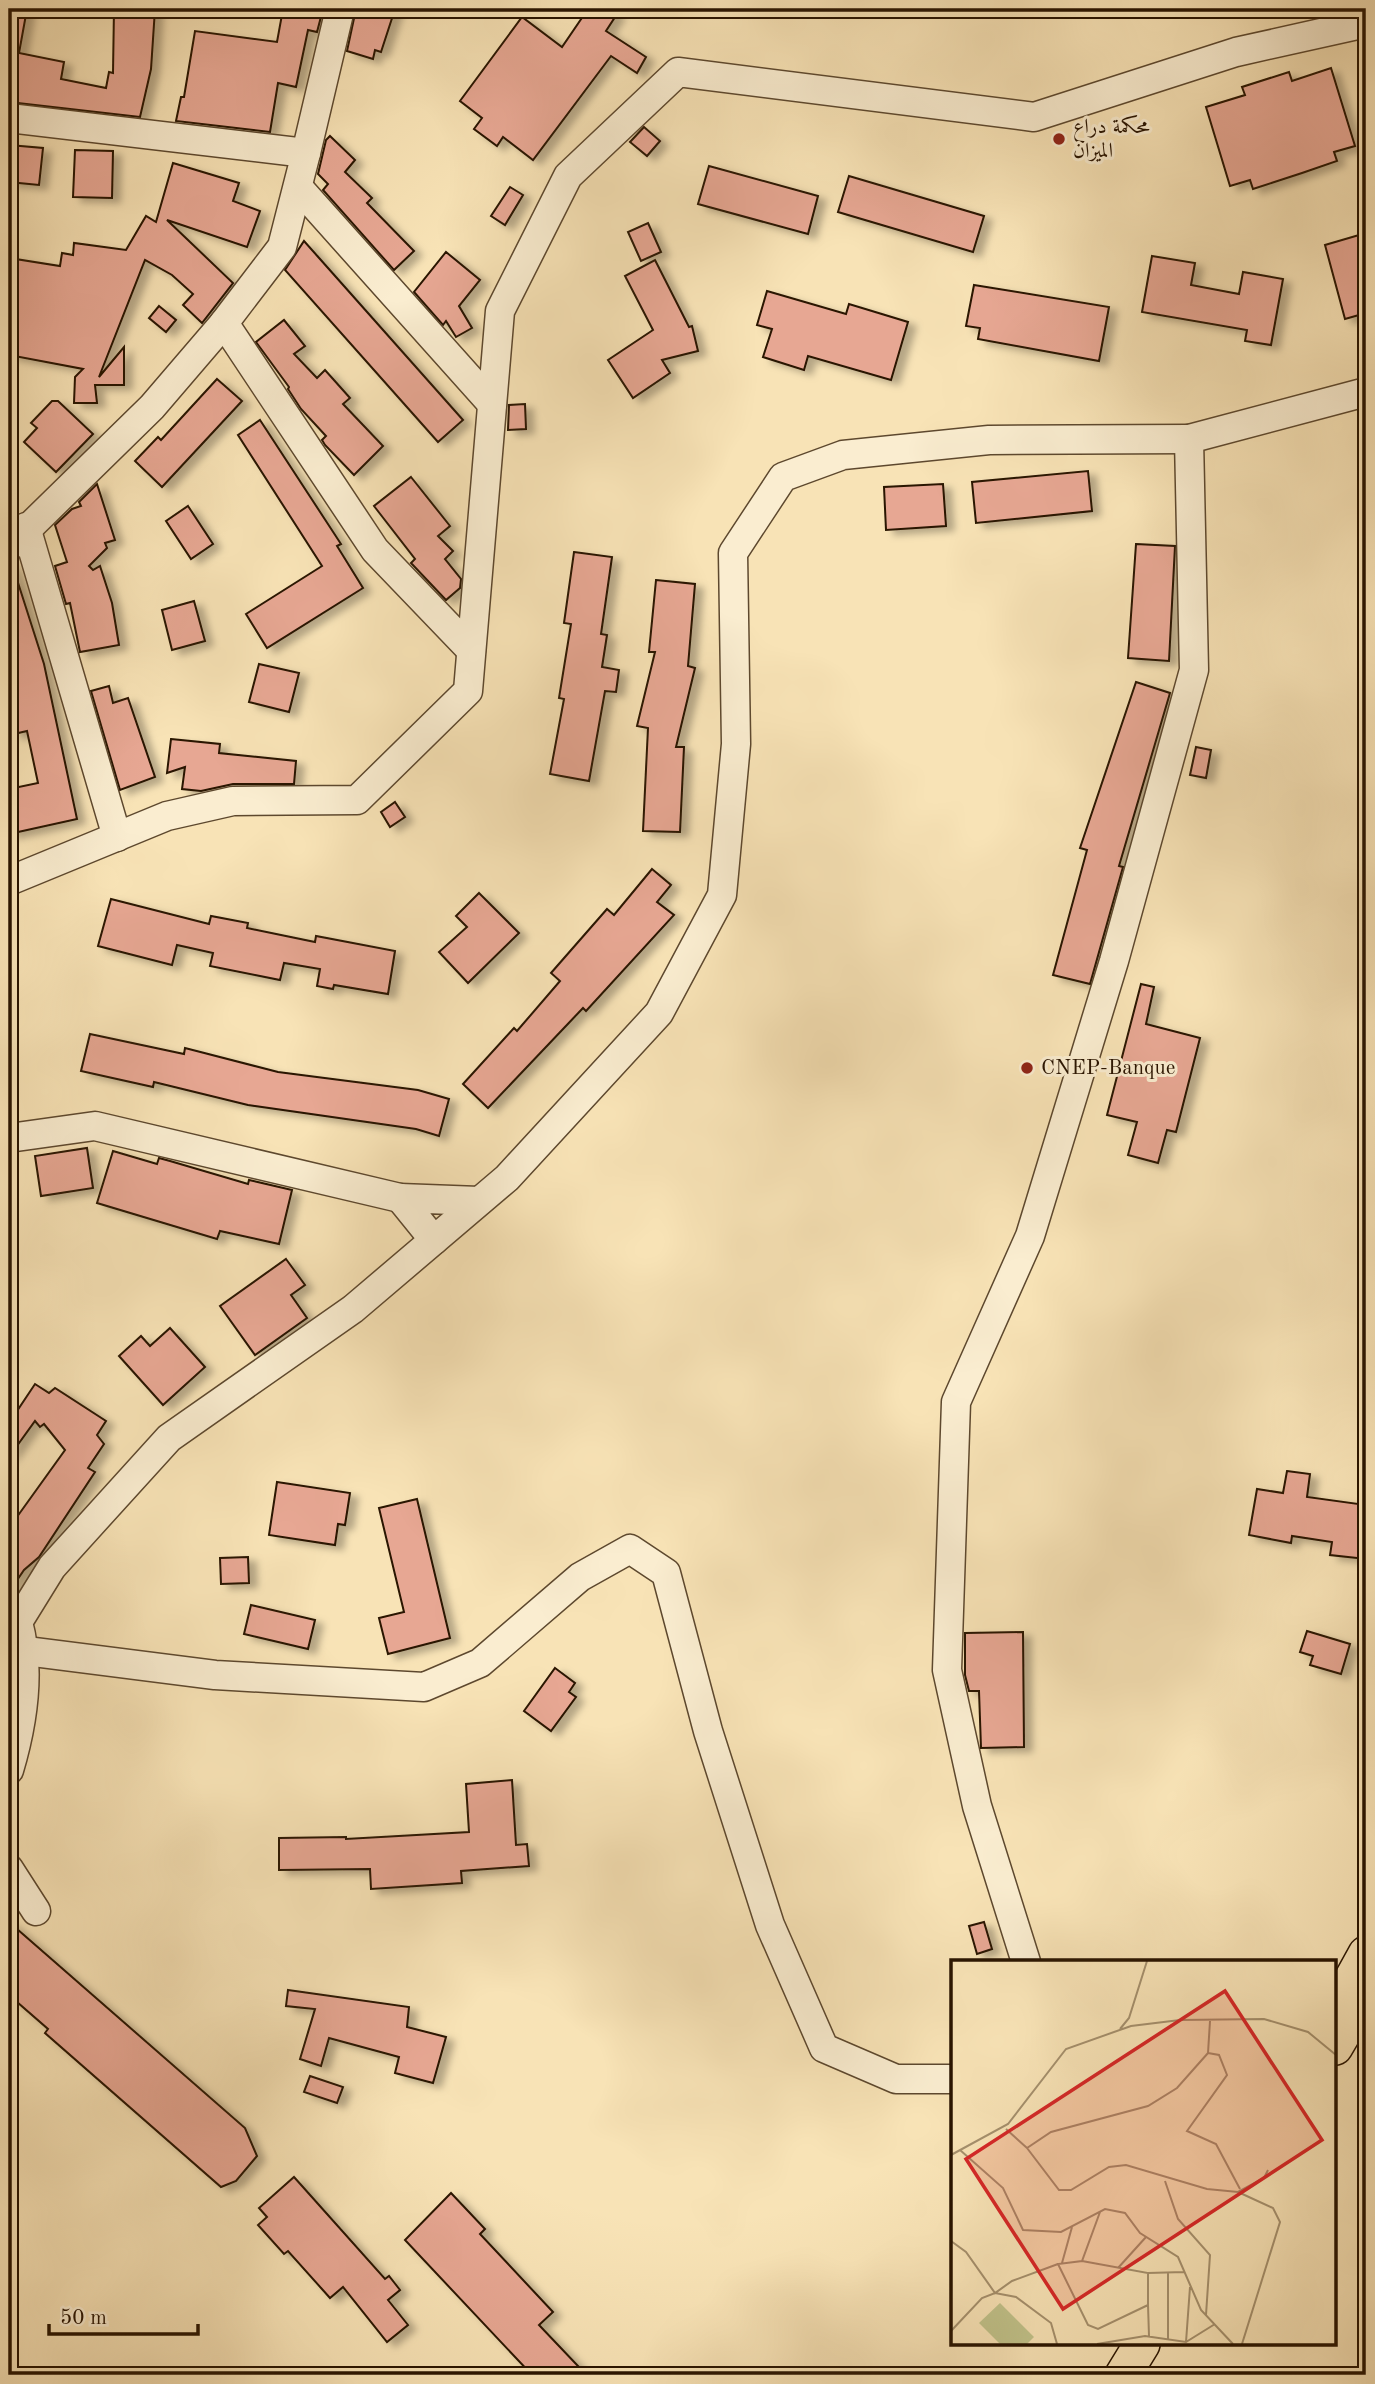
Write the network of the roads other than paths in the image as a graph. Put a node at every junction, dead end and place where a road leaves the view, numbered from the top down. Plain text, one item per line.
1 (340, 9) edge
2 (1366, 23) edge
3 (9, 118) edge
4 (306, 153) junction
5 (298, 187) junction
6 (224, 323) junction
7 (1366, 393) edge
8 (492, 404) junction
9 (1189, 439) junction
10 (18, 537) edge
11 (471, 650) junction
12 (117, 837) junction
13 (9, 881) edge
14 (9, 1138) edge
15 (400, 1198) junction
16 (479, 1201) junction
17 (434, 1240) junction
18 (18, 1636) edge
19 (9, 1770) edge
20 (9, 1869) edge
21 (37, 1911) dead end
22 (1366, 1954) edge
23 (1025, 1960) edge
24 (1366, 1994) edge
25 (1336, 2008) edge
26 (1336, 2045) edge
27 (951, 2079) edge
28 (1141, 2346) edge
29 (1122, 2375) edge

1 - 4 street
2 - 8 street
3 - 4 street
4 - 5 street
5 - 6 street
5 - 8 street
6 - 10 street
6 - 11 street
7 - 9 street
8 - 11 street
9 - 16 street
9 - 23 street
10 - 12 street
11 - 12 street
12 - 13 street
14 - 15 street
15 - 16 street
15 - 17 street
16 - 17 street
17 - 18 street
18 - 19 street
18 - 27 street
20 - 21 street
22 - 25 main road
24 - 26 main road
28 - 29 main road

